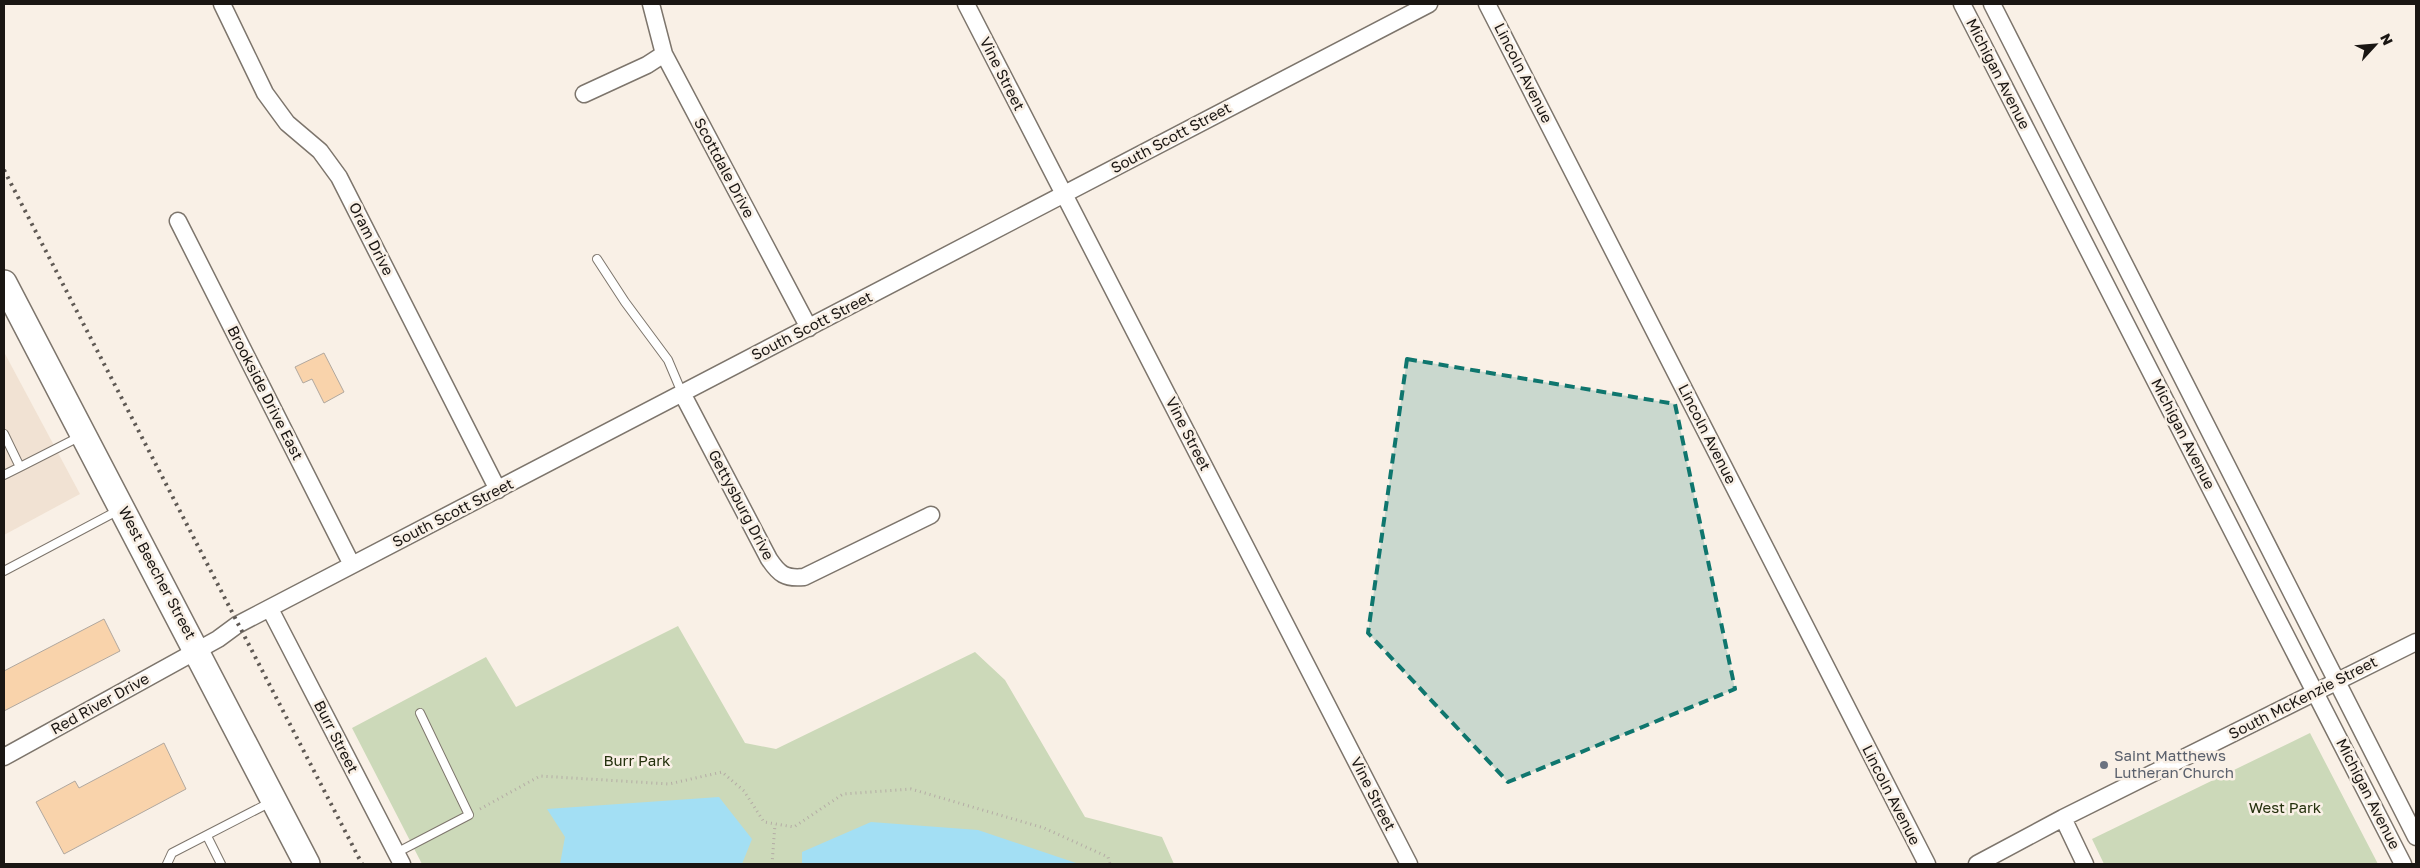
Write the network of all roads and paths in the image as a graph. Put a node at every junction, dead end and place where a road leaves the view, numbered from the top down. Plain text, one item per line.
1 (222, 4) edge
2 (651, 4) edge
3 (966, 4) edge
4 (1429, 4) edge
5 (1487, 4) edge
6 (1962, 4) edge
7 (1992, 4) edge
8 (664, 54) junction
9 (584, 94) dead end
10 (1064, 194) junction
11 (178, 221) dead end
12 (597, 259) dead end
13 (4, 284) edge
14 (810, 328) junction
15 (682, 393) junction
16 (4, 434) edge
17 (84, 435) junction
18 (20, 467) junction
19 (4, 475) edge
20 (498, 490) junction
21 (122, 508) junction
22 (931, 515) dead end
23 (352, 565) junction
24 (4, 571) edge
25 (270, 609) junction
26 (2416, 642) edge
27 (197, 649) junction
28 (2338, 681) junction
29 (2316, 692) junction
30 (420, 713) dead end
31 (4, 757) edge
32 (275, 800) junction
33 (469, 815) junction
34 (2063, 818) junction
35 (775, 824) junction
36 (207, 836) junction
37 (2416, 837) edge
38 (399, 859) edge
39 (168, 864) edge
40 (221, 864) edge
41 (308, 864) edge
42 (772, 864) edge
43 (1110, 864) edge
44 (1409, 864) edge
45 (1927, 864) edge
46 (1977, 864) edge
47 (2085, 864) edge
48 (2403, 864) edge

1 - 20 street, Oram Drive
2 - 8 street, Scottdale Drive
3 - 10 street, Vine Street
4 - 10 street, South Scott Street
5 - 45 street, Lincoln Avenue
6 - 29 street, Michigan Avenue
7 - 28 street, Michigan Avenue
8 - 9 street
8 - 14 street, Scottdale Drive
10 - 14 street, South Scott Street
10 - 44 street, Vine Street
11 - 23 street, Brookside Drive East
12 - 15 lane
13 - 17 main road, West Beecher Street
14 - 15 street, South Scott Street
15 - 20 street, South Scott Street
15 - 22 street, Gettysburg Drive
16 - 18 lane
17 - 18 lane
17 - 21 main road, West Beecher Street
18 - 19 lane
20 - 23 street, South Scott Street
21 - 24 lane
21 - 27 main road, West Beecher Street
23 - 25 street, South Scott Street
25 - 27 street, South Scott Street
25 - 38 street, Burr Street
26 - 28 street, South McKenzie Street
27 - 31 street, Red River Drive
27 - 32 main road, West Beecher Street
28 - 29 street, South McKenzie Street
28 - 37 street, Michigan Avenue
29 - 34 street, South McKenzie Street
29 - 48 street, Michigan Avenue
30 - 33 lane
32 - 36 lane
32 - 41 main road, West Beecher Street
33 - 35 path
33 - 38 lane
34 - 46 street, South McKenzie Street
34 - 47 street
35 - 42 path
35 - 43 path
36 - 39 lane
36 - 40 lane

